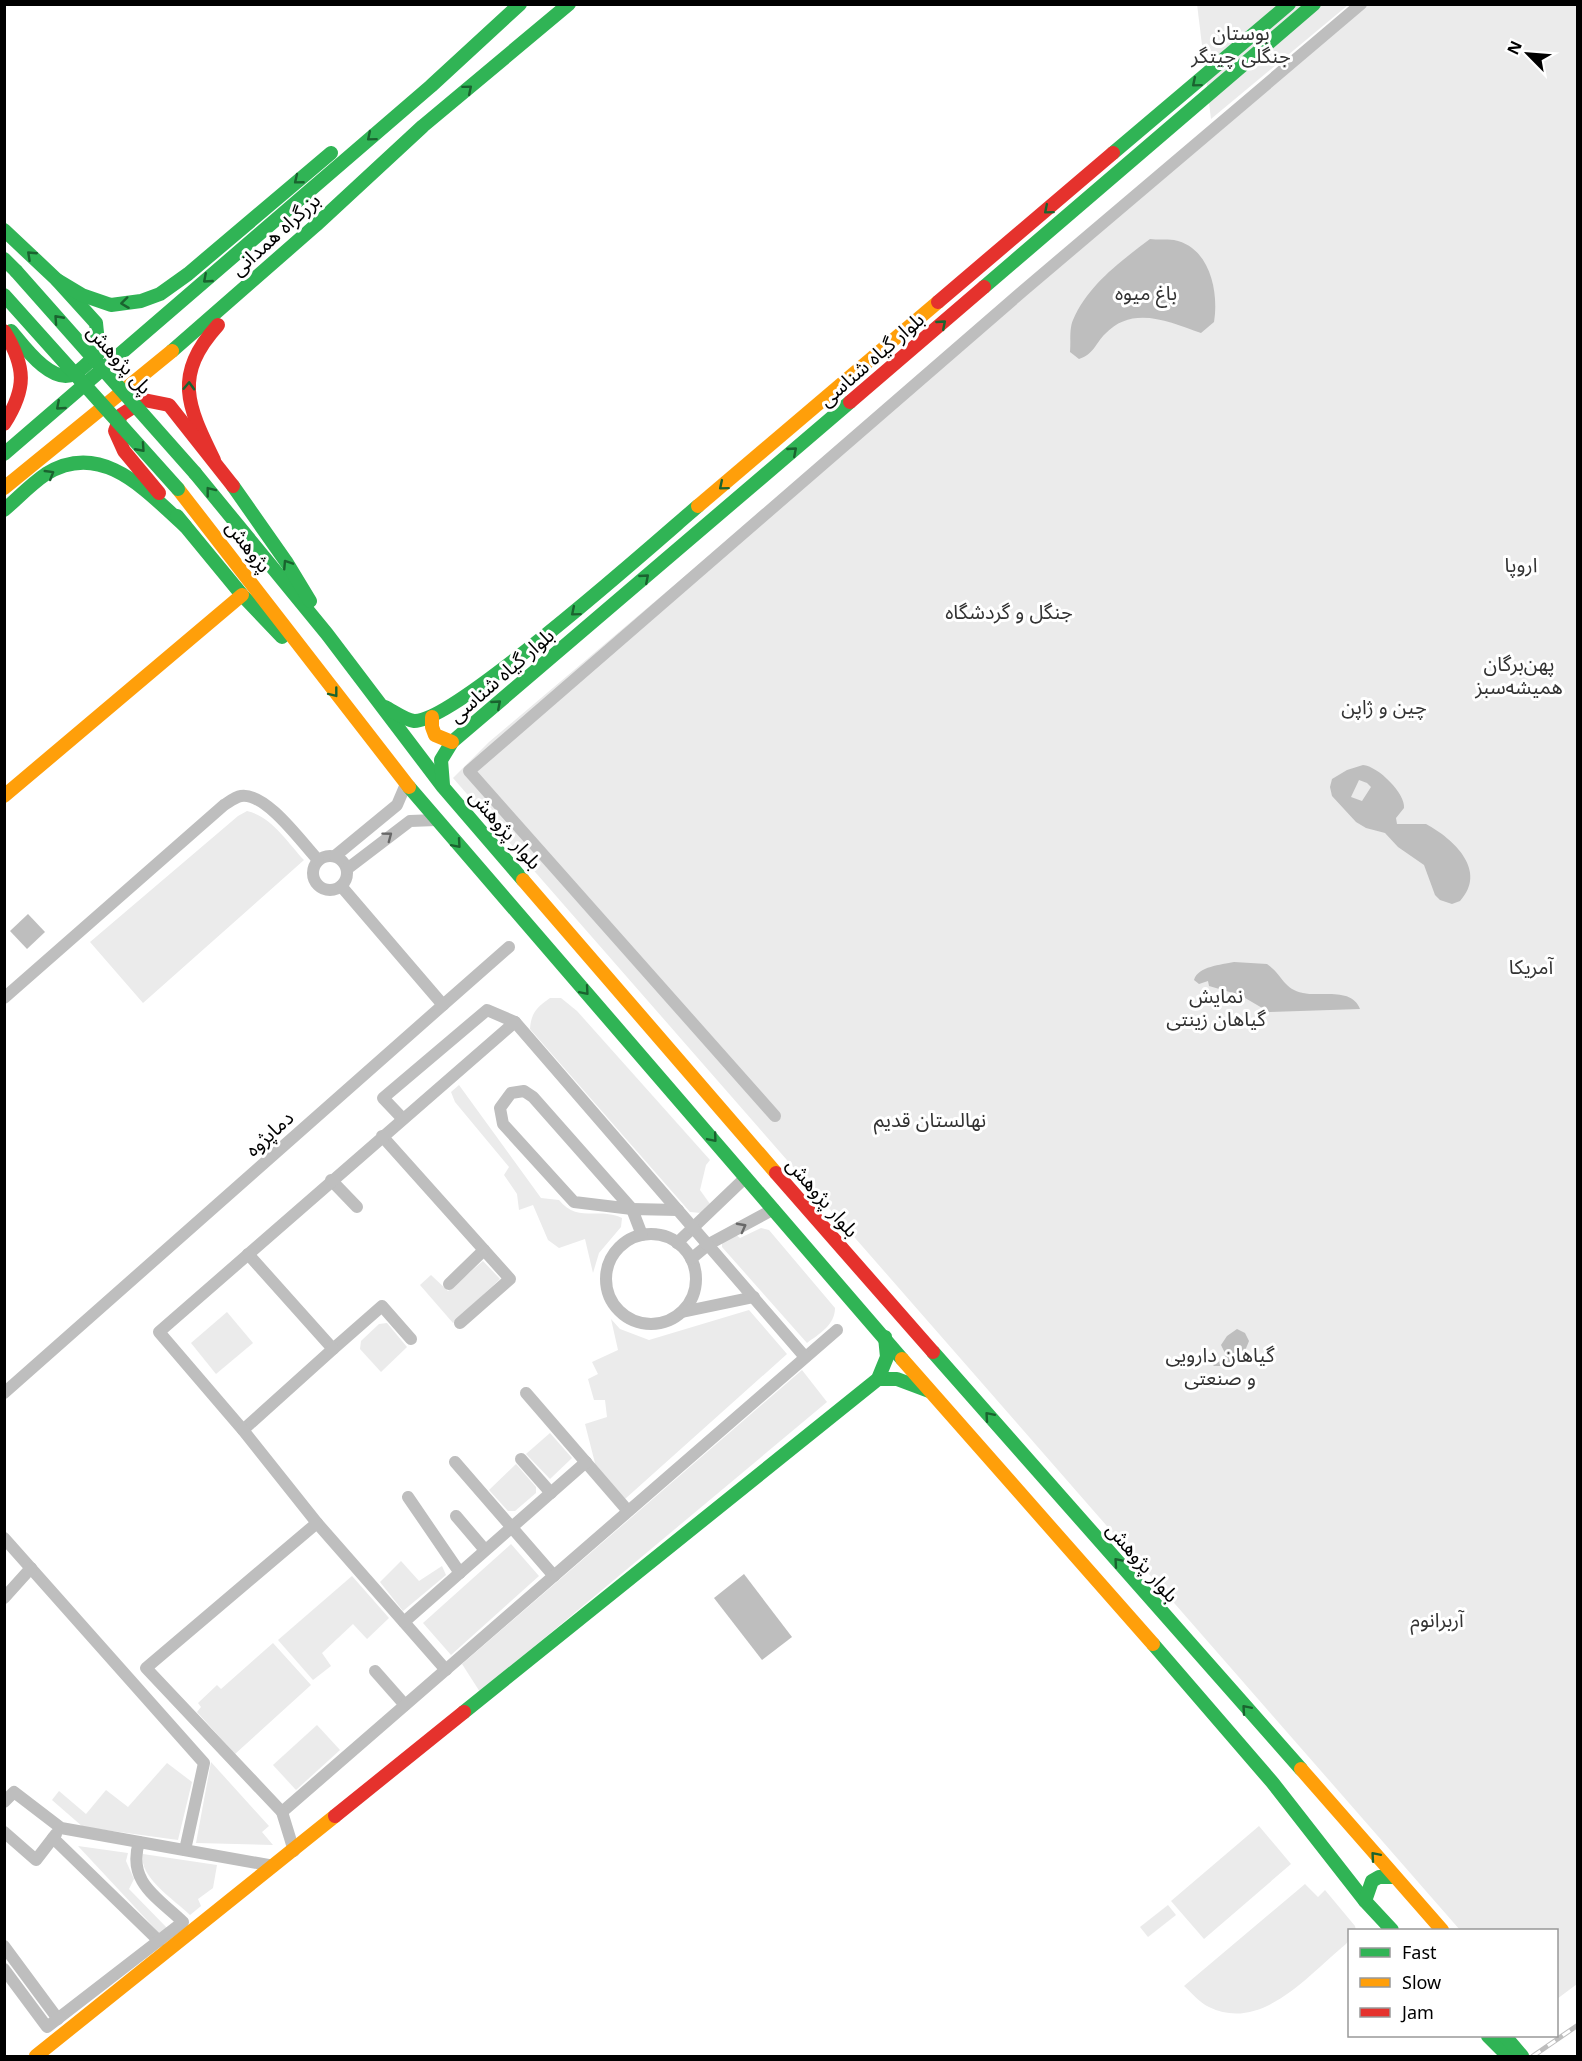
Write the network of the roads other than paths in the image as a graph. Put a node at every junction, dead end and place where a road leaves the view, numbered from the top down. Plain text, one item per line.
1 (520, 4) edge
2 (568, 4) edge
3 (1289, 4) edge
4 (1314, 4) edge
5 (1361, 4) edge
6 (431, 86) junction
7 (423, 126) junction
8 (4, 230) edge
9 (4, 259) edge
10 (57, 280) junction
11 (4, 295) edge
12 (4, 323) edge
13 (4, 332) edge
14 (4, 424) edge
15 (4, 454) edge
16 (214, 460) junction
17 (195, 472) joint
18 (4, 488) edge
19 (4, 510) edge
20 (185, 526) junction
21 (242, 595) junction
22 (327, 634) junction
23 (315, 668) junction
24 (379, 704) junction
25 (432, 717) junction
26 (452, 742) junction
27 (406, 784) junction
28 (443, 787) junction
29 (4, 796) edge
30 (436, 820) junction
31 (336, 856) junction
32 (318, 860) junction
33 (347, 869) junction
34 (341, 886) junction
35 (508, 947) dead end
36 (4, 998) edge
37 (443, 1005) junction
38 (515, 1022) junction
39 (775, 1116) dead end
40 (403, 1119) junction
41 (382, 1136) junction
42 (746, 1177) junction
43 (331, 1180) junction
44 (357, 1207) dead end
45 (632, 1209) junction
46 (774, 1209) junction
47 (678, 1210) junction
48 (694, 1228) junction
49 (642, 1235) junction
50 (677, 1244) junction
51 (709, 1244) junction
52 (484, 1250) junction
53 (248, 1254) junction
54 (691, 1259) junction
55 (448, 1284) dead end
56 (754, 1297) junction
57 (681, 1312) junction
58 (460, 1323) dead end
59 (837, 1330) dead end
60 (885, 1337) junction
61 (411, 1339) dead end
62 (333, 1349) junction
63 (805, 1357) junction
64 (878, 1379) junction
65 (4, 1393) edge
66 (526, 1393) dead end
67 (934, 1394) junction
68 (243, 1430) junction
69 (521, 1459) dead end
70 (455, 1462) dead end
71 (586, 1462) junction
72 (551, 1493) junction
73 (408, 1497) dead end
74 (627, 1511) junction
75 (456, 1516) dead end
76 (317, 1523) junction
77 (512, 1527) junction
78 (4, 1538) edge
79 (486, 1550) junction
80 (31, 1568) junction
81 (460, 1573) junction
82 (554, 1576) junction
83 (4, 1598) edge
84 (404, 1622) junction
85 (446, 1670) junction
86 (375, 1671) dead end
87 (405, 1705) junction
88 (4, 1802) edge
89 (282, 1812) junction
90 (4, 1832) edge
91 (57, 1833) junction
92 (139, 1842) junction
93 (185, 1850) junction
94 (294, 1851) junction
95 (274, 1866) junction
96 (1394, 1877) junction
97 (1365, 1901) junction
98 (1391, 1929) edge
99 (1440, 1929) edge
100 (159, 1941) junction
101 (4, 1946) edge
102 (4, 1969) edge
103 (58, 2019) junction
104 (1490, 2037) edge
105 (1505, 2044) edge
106 (36, 2056) edge
107 (1522, 2056) edge

1 - 6 main road, بزرگراه همدانی
7 -> 2 main road, بزرگراه همدانی
3 -> 25 main road, بلوار گیاه شناسی
26 -> 4 main road, بلوار گیاه شناسی
5 - 39 street
6 -> 10 main road
6 -> 15 main road, بزرگراه همدانی
16 -> 7 main road
7 - 18 main road, بزرگراه همدانی
10 -> 8 main road
17 -> 9 main road, پل پژوهش, bridge
10 - 12 main road
11 -> 23 main road, پژوهش, bridge
13 - 14 main road
16 - 20 main road
22 -> 16 main road
22 -> 17 main road, بلوار پژوهش
19 -> 20 main road
20 - 21 main road
21 - 23 main road
21 - 29 main road
22 - 24 main road, بلوار پژوهش
23 -> 27 main road
24 - 25 main road
24 - 28 main road, بلوار پژوهش
25 - 26 main road
26 - 28 main road
27 - 30 main road
27 - 31 street
96 -> 28 main road, بلوار پژوهش
33 -> 30 street
30 -> 42 main road
31 - 32 street
31 - 33 street
32 - 34 street
32 - 36 street
33 - 34 street
34 - 37 street
35 - 37 street, دماپژوه
37 - 65 street, دماپژوه
38 - 40 street
38 - 40 street
38 - 47 street
40 - 41 street
41 - 43 street
41 - 52 street
42 - 46 main road
42 - 48 street
43 - 44 street
43 - 53 street
45 - 45 street
45 - 47 street
45 - 49 street
51 -> 46 street
46 - 60 main road
47 - 48 street
48 - 50 street
48 - 51 street
49 - 50 street
49 - 57 street
50 - 54 street
51 - 54 street
51 - 56 street
52 - 55 street
52 - 58 street
53 - 62 street
53 - 68 street
54 - 57 street
56 - 57 street
56 - 63 street
59 - 63 street
60 - 64 main road
60 - 67 main road
61 - 62 street
62 - 68 street
63 - 74 street
64 - 67 main road
64 - 94 main road
66 - 71 street
67 - 97 main road
68 - 76 street
69 - 72 street
70 - 77 street
71 - 72 street
71 - 74 street
72 - 77 street
73 - 81 street
74 - 82 street
75 - 79 street
76 - 84 street
76 - 89 street
77 - 79 street
77 - 82 street
78 - 80 street
79 - 81 street
80 - 83 street
80 - 93 street
81 - 84 street
82 - 85 street
84 - 85 street
85 - 87 street
86 - 87 street
87 - 89 street
88 - 91 street
89 - 94 street
90 - 91 street
91 - 92 street
91 - 100 street
92 - 93 street
92 - 100 street
93 - 95 street
94 - 95 main road
95 - 106 main road
96 - 97 main road
96 - 99 main road, بلوار پژوهش
97 - 98 main road
100 - 103 street
101 - 103 street
102 - 103 street
104 - 105 main road
105 - 107 main road

